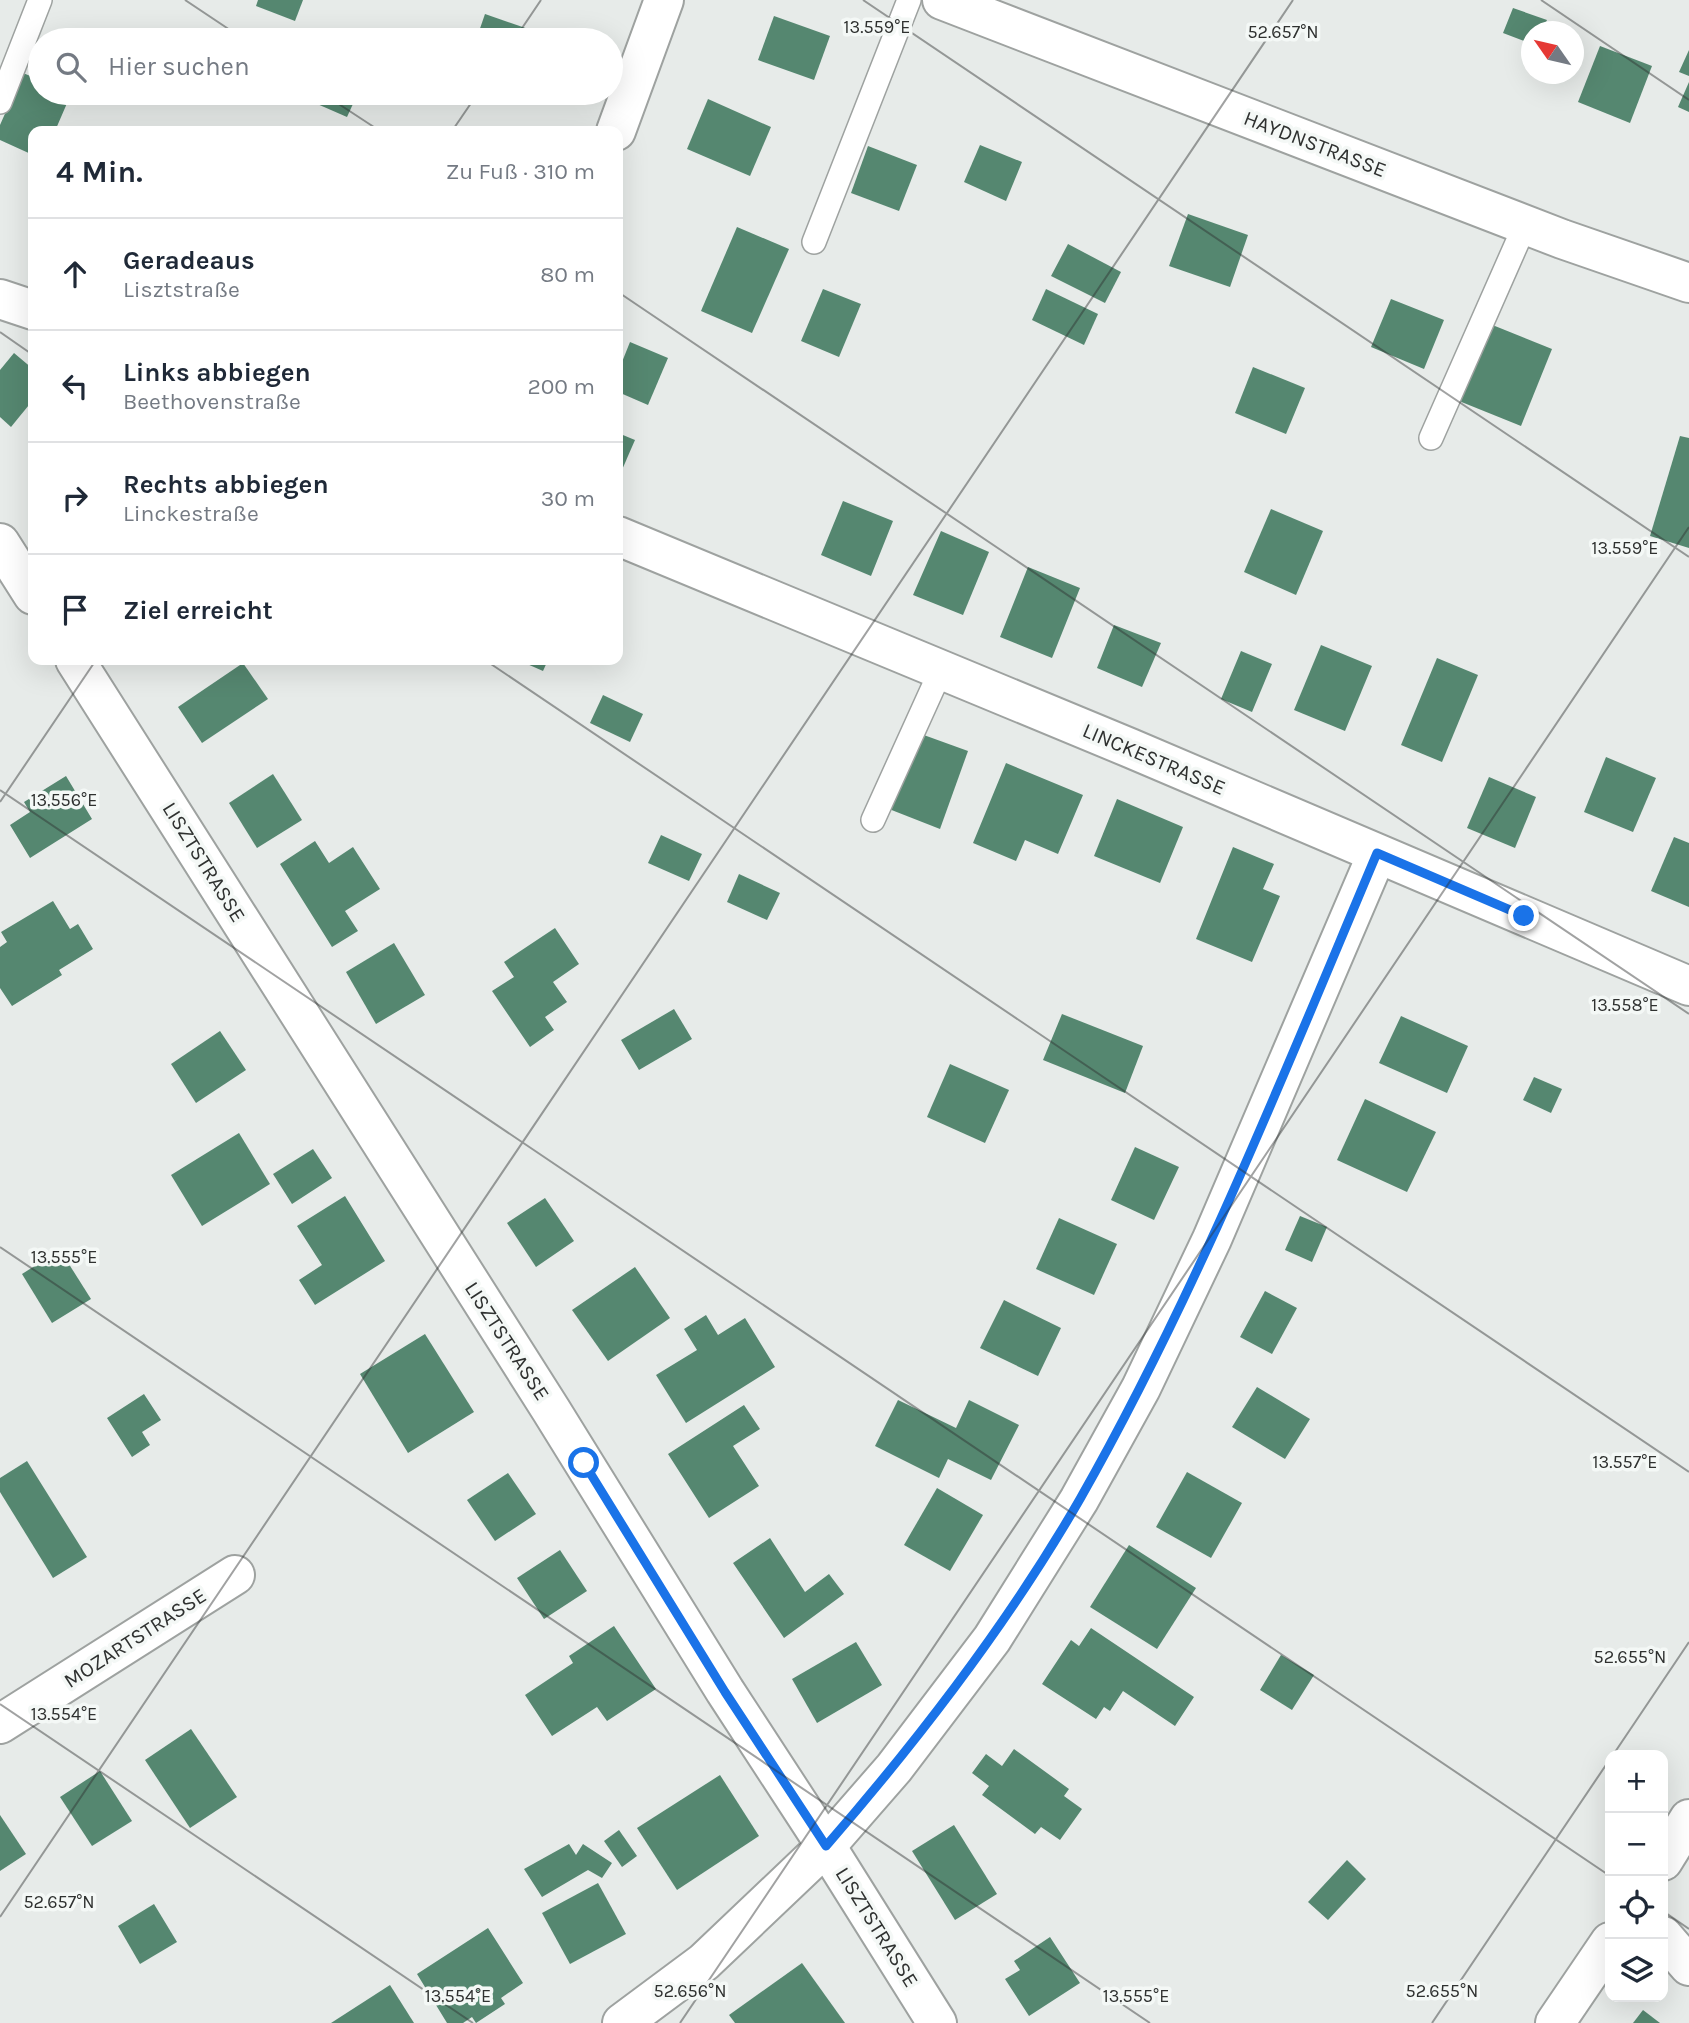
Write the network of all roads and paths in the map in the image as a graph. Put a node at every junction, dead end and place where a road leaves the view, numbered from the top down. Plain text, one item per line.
1 (40, 0) edge
2 (664, 0) edge
3 (909, 0) edge
4 (942, 0) edge
5 (29, 28) edge
6 (28, 31) edge
7 (0, 102) edge
8 (618, 126) edge
9 (1525, 225) junction
10 (814, 242) dead end
11 (1689, 283) edge
12 (0, 299) edge
13 (28, 308) edge
14 (1431, 438) dead end
15 (623, 538) edge
16 (0, 543) edge
17 (28, 587) edge
18 (78, 665) edge
19 (941, 670) junction
20 (873, 820) dead end
21 (1377, 853) junction
22 (1689, 986) edge
23 (235, 1575) dead end
24 (0, 1724) edge
25 (1689, 1819) edge
26 (826, 1846) junction
27 (1668, 1853) edge
28 (1666, 1939) edge
29 (1605, 1949) edge
30 (1689, 1966) edge
31 (622, 2023) edge
32 (937, 2023) edge
33 (1555, 2023) edge

1 - 5 lane
2 - 8 street
3 - 10 lane
4 - 9 street, HAYDNSTRASSE
6 - 7 lane
9 - 11 street, HAYDNSTRASSE
9 - 14 lane
12 - 13 street
15 - 19 street, LINCKESTRASSE
16 - 17 street
18 - 26 street, LISZTSTRASSE
19 - 20 lane
19 - 21 street, LINCKESTRASSE
21 - 22 street, LINCKESTRASSE
21 - 26 street
23 - 24 street, MOZARTSTRASSE
25 - 27 street
26 - 31 street
26 - 32 street, LISZTSTRASSE
28 - 30 street
29 - 33 street

